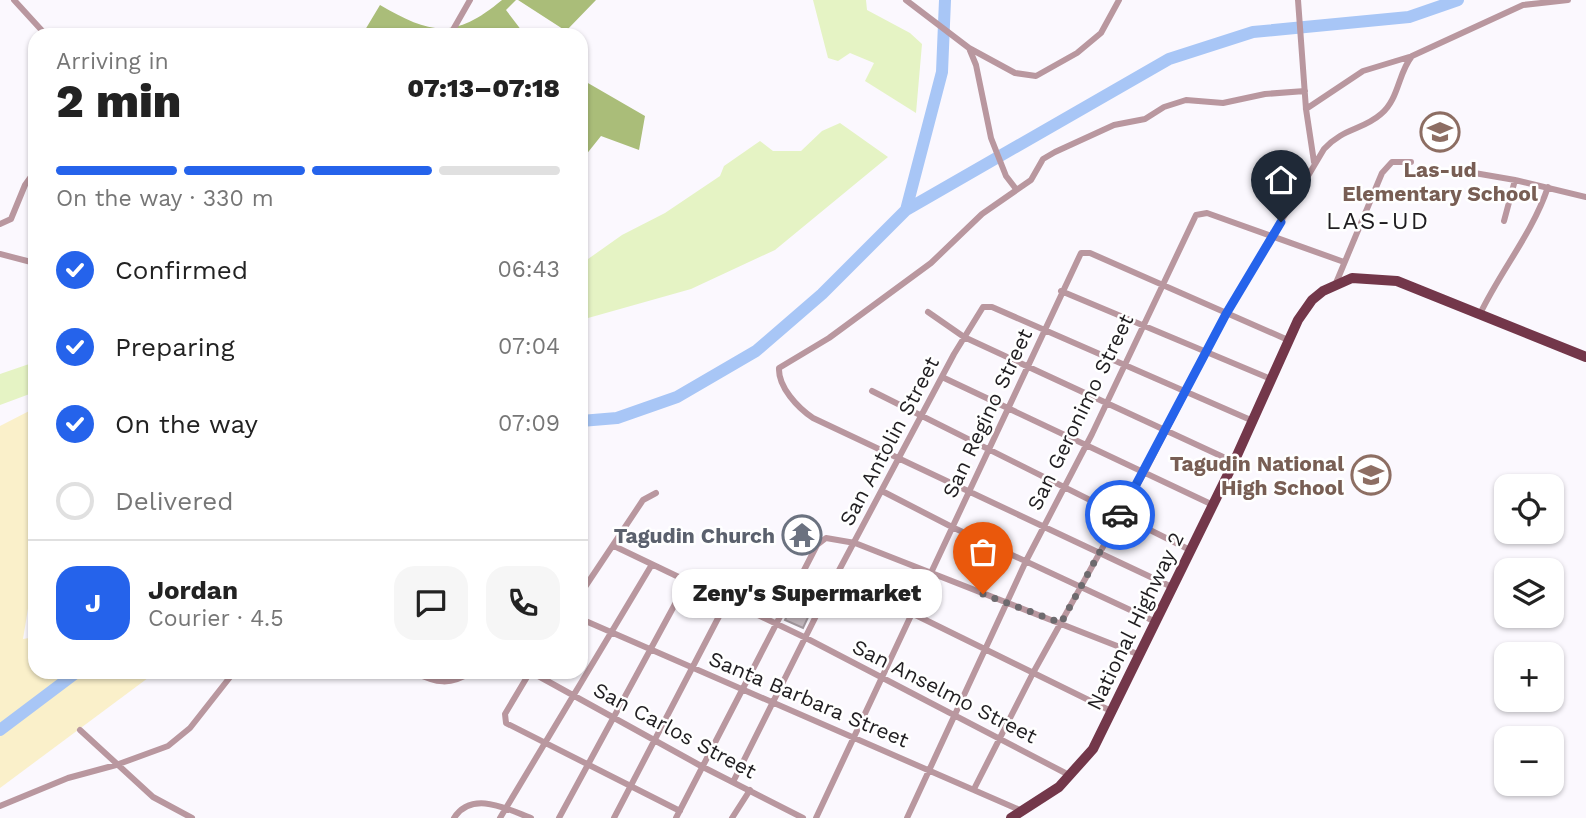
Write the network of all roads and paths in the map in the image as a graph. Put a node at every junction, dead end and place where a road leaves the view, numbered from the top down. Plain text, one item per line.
1 (14, 0) edge
2 (470, 0) edge
3 (906, 0) edge
4 (1119, 0) edge
5 (1298, 0) edge
6 (1568, 0) edge
7 (40, 28) edge
8 (454, 28) edge
9 (969, 48) junction
10 (1412, 55) junction
11 (1305, 89) junction
12 (1306, 108) junction
13 (1314, 162) junction
14 (1411, 162) dead end
15 (1457, 170) dead end
16 (1515, 180) junction
17 (28, 181) edge
18 (1548, 187) junction
19 (1017, 189) junction
20 (1586, 197) edge
21 (1504, 221) dead end
22 (0, 224) edge
23 (1272, 237) junction
24 (0, 254) edge
25 (28, 261) edge
26 (1344, 262) junction
27 (1336, 283) junction
28 (1162, 286) junction
29 (1061, 291) junction
30 (928, 312) dead end
31 (1226, 314) junction
32 (1480, 314) junction
33 (1143, 326) junction
34 (1045, 331) junction
35 (964, 337) junction
36 (1288, 340) junction
37 (1207, 352) junction
38 (1586, 356) edge
39 (1125, 364) junction
40 (1028, 367) junction
41 (942, 377) junction
42 (1271, 379) junction
43 (872, 391) dead end
44 (1186, 392) junction
45 (1107, 403) junction
46 (1009, 410) junction
47 (922, 416) junction
48 (1253, 421) junction
49 (1166, 430) junction
50 (1085, 446) junction
51 (990, 449) junction
52 (898, 459) junction
53 (1234, 462) junction
54 (1144, 473) junction
55 (1065, 486) junction
56 (882, 491) junction
57 (970, 492) junction
58 (656, 493) dead end
59 (1213, 506) junction
60 (1121, 515) junction
61 (1044, 525) junction
62 (952, 527) junction
63 (855, 542) junction
64 (614, 547) junction
65 (1192, 551) junction
66 (1099, 554) junction
67 (1026, 561) junction
68 (651, 566) junction
69 (930, 573) junction
70 (836, 576) junction
71 (687, 582) junction
72 (588, 583) edge
73 (1174, 588) junction
74 (1080, 589) junction
75 (789, 596) junction
76 (727, 601) junction
77 (1009, 604) junction
78 (820, 610) junction
79 (912, 614) junction
80 (1156, 622) junction
81 (588, 623) edge
82 (774, 623) junction
83 (1061, 623) junction
84 (610, 634) junction
85 (806, 638) junction
86 (651, 650) junction
87 (987, 651) junction
88 (1140, 655) junction
89 (693, 668) junction
90 (588, 670) edge
91 (1033, 673) junction
92 (229, 679) edge
93 (430, 679) edge
94 (456, 679) edge
95 (527, 679) edge
96 (544, 679) edge
97 (583, 679) edge
98 (880, 679) junction
99 (741, 689) junction
100 (573, 695) junction
101 (774, 702) junction
102 (1113, 712) junction
103 (956, 717) junction
104 (613, 719) junction
105 (80, 730) dead end
106 (853, 736) junction
107 (1000, 738) junction
108 (655, 741) junction
109 (543, 742) junction
110 (116, 765) junction
111 (588, 765) junction
112 (701, 766) junction
113 (930, 770) junction
114 (1070, 776) junction
115 (733, 782) junction
116 (631, 786) junction
117 (974, 789) junction
118 (750, 790) junction
119 (0, 806) edge
120 (505, 808) junction
121 (1022, 811) junction
122 (678, 815) edge
123 (192, 818) edge
124 (454, 818) edge
125 (500, 818) edge
126 (531, 818) edge
127 (559, 818) edge
128 (614, 818) edge
129 (733, 818) edge
130 (803, 818) edge
131 (816, 818) edge
132 (906, 818) edge
133 (1011, 818) edge

1 - 7 street
2 - 8 street
3 - 9 street
4 - 9 street
5 - 11 street
6 - 10 street
9 - 19 street
10 - 12 street
10 - 13 street
11 - 12 street
11 - 19 street
12 - 13 street
13 - 23 street
14 - 26 street
15 - 16 street
16 - 18 street
16 - 21 street
17 - 22 street
18 - 20 street
18 - 32 street
19 - 52 street
23 - 26 street
23 - 28 street, San Geronimo Street
23 - 31 street
24 - 25 street
26 - 27 street
27 - 32 highway
27 - 36 highway, National Highway 2
28 - 29 street, San Regino Street
28 - 31 street
28 - 33 street, San Geronimo Street
29 - 33 street
29 - 34 street, San Regino Street
30 - 35 street
31 - 36 street
31 - 37 street
32 - 38 highway
33 - 37 street
33 - 39 street, San Geronimo Street
34 - 35 street, San Antolin Street
34 - 39 street
34 - 40 street, San Regino Street
35 - 40 street
35 - 41 street, San Antolin Street
36 - 42 highway, National Highway 2
37 - 42 street
37 - 44 street
39 - 44 street
39 - 45 street, San Geronimo Street
40 - 45 street
40 - 46 street, San Regino Street
41 - 46 street
41 - 47 street, San Antolin Street
42 - 48 highway, National Highway 2
43 - 47 street
44 - 48 street
44 - 49 street
45 - 49 street
45 - 50 street, San Geronimo Street
46 - 50 street
46 - 51 street, San Regino Street
47 - 51 street
47 - 52 street, San Antolin Street
48 - 53 highway, National Highway 2
49 - 53 street
49 - 54 street
50 - 54 street
50 - 55 street, San Geronimo Street
51 - 55 street
51 - 57 street, San Regino Street
52 - 56 street, San Antolin Street
52 - 57 street
53 - 59 highway, National Highway 2
54 - 59 street
54 - 60 street
55 - 60 street
55 - 61 street, San Geronimo Street
56 - 62 street
56 - 63 street, San Antolin Street
57 - 61 street
57 - 62 street, San Regino Street
58 - 64 street
59 - 65 highway, National Highway 2
60 - 65 street
60 - 66 street
61 - 66 street
61 - 67 street, San Geronimo Street
62 - 67 street
62 - 69 street, San Regino Street
63 - 69 street
63 - 70 street, San Antolin Street
63 - 75 street
64 - 68 street, San Anselmo Street
64 - 72 street
65 - 73 highway, National Highway 2
66 - 73 street
66 - 74 street
67 - 74 street
67 - 77 street, San Geronimo Street
68 - 71 street, San Anselmo Street
68 - 84 street
69 - 77 street
69 - 79 street, San Regino Street
70 - 78 street, San Antolin Street
70 - 79 street
71 - 76 street, San Anselmo Street
71 - 86 street
73 - 80 highway, National Highway 2
74 - 80 street
74 - 83 street
75 - 78 street
75 - 82 street
76 - 82 street, San Anselmo Street
76 - 89 street
77 - 83 street
77 - 87 street, San Geronimo Street
78 - 85 street, San Antolin Street
79 - 87 street
79 - 98 street, San Regino Street
80 - 88 highway, National Highway 2
81 - 84 street, Santa Barbara Street
82 - 85 street, San Anselmo Street
82 - 99 street
83 - 88 street
83 - 91 street
84 - 86 street, Santa Barbara Street
84 - 90 street
85 - 98 street, San Anselmo Street
85 - 101 street, San Antolin Street
86 - 89 street, Santa Barbara Street
86 - 104 street
87 - 91 street
87 - 103 street, San Geronimo Street
88 - 102 highway, National Highway 2
89 - 99 street, Santa Barbara Street
89 - 108 street
91 - 102 street
91 - 107 street
92 - 110 street
93 - 94 street
95 - 109 street
96 - 100 street, San Carlos Street
97 - 100 street
98 - 103 street, San Anselmo Street
98 - 106 street, San Regino Street
99 - 101 street, Santa Barbara Street
99 - 112 street
100 - 104 street, San Carlos Street
100 - 109 street
101 - 106 street, Santa Barbara Street
101 - 115 street, San Antolin Street
102 - 114 highway, National Highway 2
103 - 107 street, San Anselmo Street
103 - 113 street, San Geronimo Street
104 - 108 street, San Carlos Street
104 - 111 street
105 - 110 street
106 - 113 street, Santa Barbara Street
106 - 131 street, San Regino Street
107 - 114 street, San Anselmo Street
107 - 117 street
108 - 112 street, San Carlos Street
108 - 116 street
109 - 111 street
109 - 120 street
110 - 119 street
110 - 123 street
111 - 116 street
111 - 127 street
112 - 115 street, San Carlos Street
112 - 122 street
113 - 117 street, Santa Barbara Street
113 - 132 street, San Geronimo Street
114 - 121 highway, National Highway 2
115 - 118 street, San Carlos Street
116 - 122 street
116 - 128 street
117 - 121 street, Santa Barbara Street
118 - 129 street
118 - 130 street, San Carlos Street
120 - 124 street
120 - 125 street
120 - 126 street
121 - 133 highway, National Highway 2

